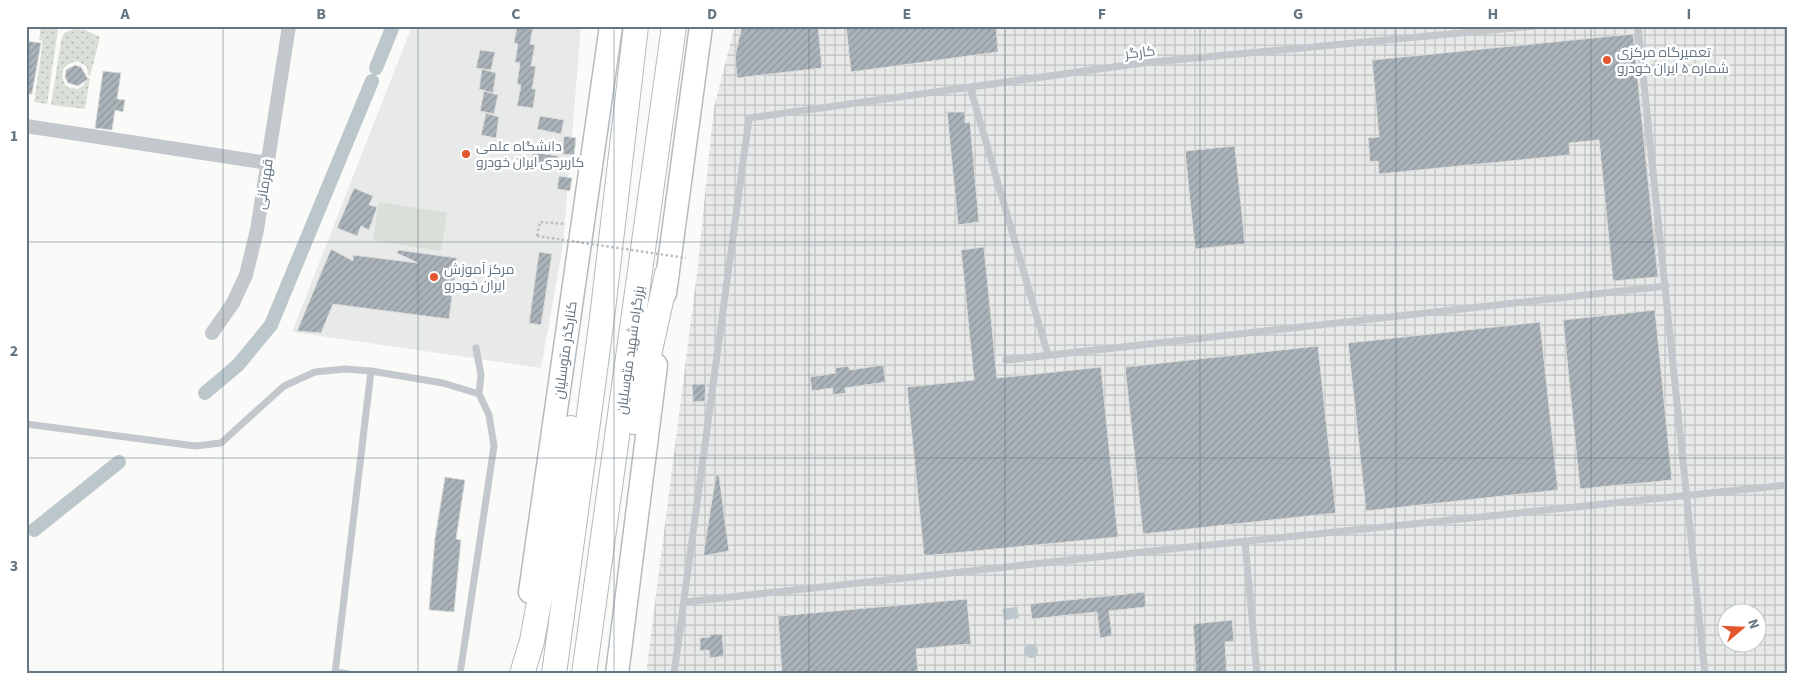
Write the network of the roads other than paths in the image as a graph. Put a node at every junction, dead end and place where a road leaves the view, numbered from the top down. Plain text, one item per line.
1 (289, 26) edge
2 (611, 26) edge
3 (636, 26) edge
4 (674, 26) edge
5 (701, 26) edge
6 (711, 26) edge
7 (1535, 26) edge
8 (1638, 26) edge
9 (692, 86) junction
10 (970, 87) junction
11 (26, 126) edge
12 (268, 163) junction
13 (668, 274) junction
14 (1666, 286) junction
15 (602, 318) junction
16 (212, 333) dead end
17 (476, 348) dead end
18 (1048, 356) junction
19 (1006, 360) dead end
20 (371, 371) junction
21 (479, 394) junction
22 (26, 424) edge
23 (1788, 485) edge
24 (1688, 496) junction
25 (1245, 541) junction
26 (597, 584) junction
27 (685, 602) junction
28 (335, 673) edge
29 (349, 674) edge
30 (460, 674) edge
31 (521, 674) edge
32 (554, 674) edge
33 (584, 674) edge
34 (617, 674) edge
35 (674, 674) edge
36 (1257, 674) edge
37 (1705, 674) edge

1 - 12 street, قهرمانی
2 - 31 main road, کنارگذر متوسلیان
3 - 15 highway
4 - 26 highway, بزرگراه شهید متوسلیان
5 - 9 main road
6 - 9 main road
7 - 10 lane, کارگر
8 - 14 lane
9 - 13 main road
10 - 18 lane
10 - 27 lane, کارگر
11 - 12 street
12 - 16 street, قهرمانی
13 - 26 highway
13 - 34 main road
14 - 18 lane
14 - 24 lane
15 - 31 highway
15 - 32 highway
17 - 21 lane
18 - 19 lane
20 - 21 lane
20 - 22 lane
20 - 28 lane
21 - 30 lane
23 - 24 lane
24 - 25 lane
24 - 37 lane
25 - 27 lane
25 - 36 lane
26 - 33 highway, بزرگراه شهید متوسلیان
27 - 35 lane
28 - 29 lane

